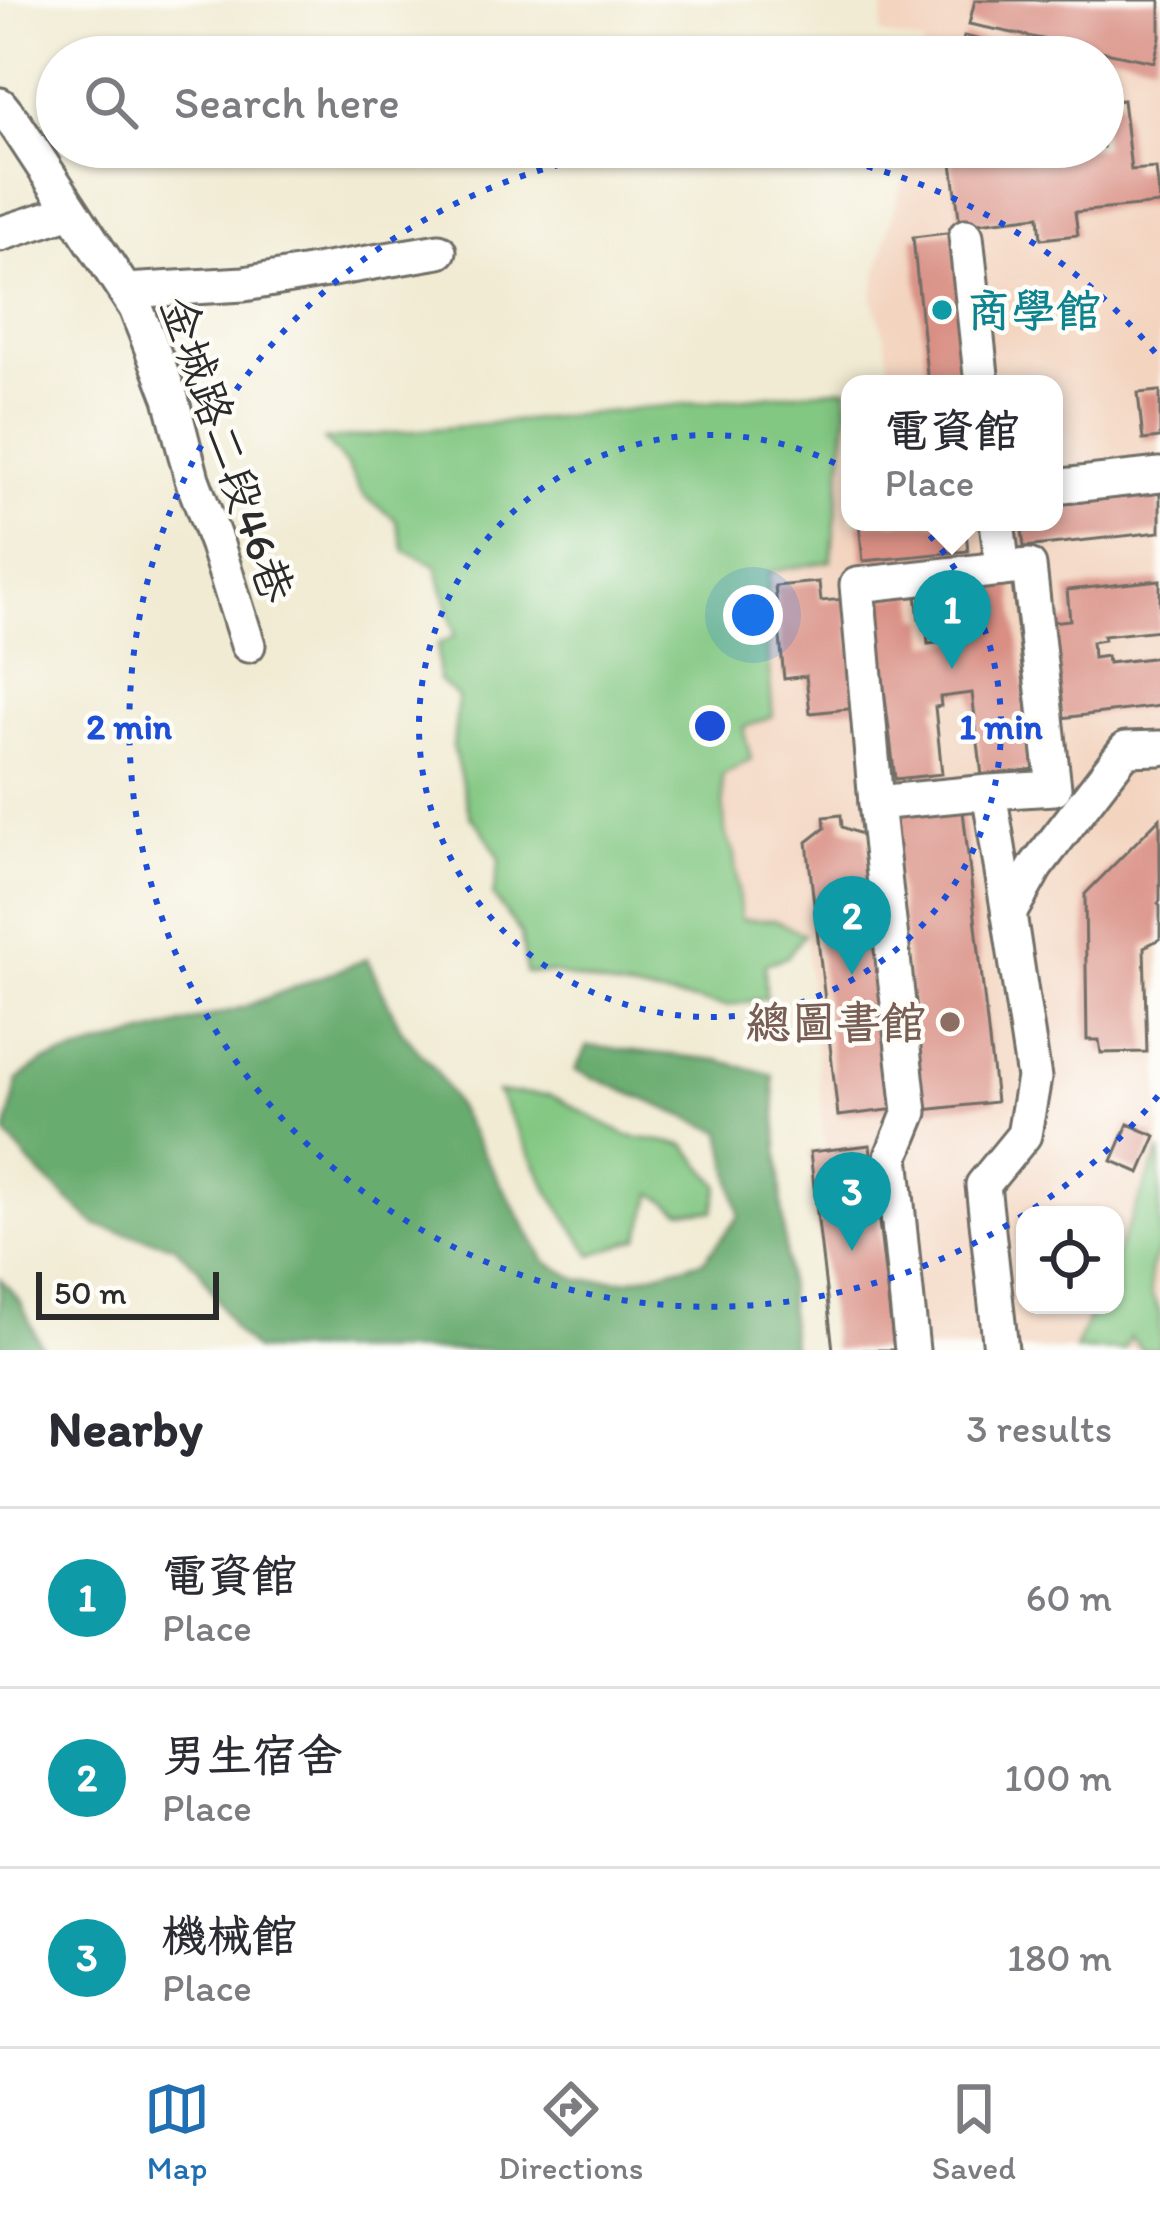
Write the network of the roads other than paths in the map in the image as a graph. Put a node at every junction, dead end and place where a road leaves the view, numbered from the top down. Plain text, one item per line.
1 (0, 105) edge
2 (36, 156) edge
3 (44, 168) edge
4 (71, 211) junction
5 (0, 234) edge
6 (966, 236) dead end
7 (439, 251) dead end
8 (125, 291) junction
9 (981, 375) edge
10 (1160, 475) edge
11 (1063, 486) edge
12 (999, 531) edge
13 (1003, 569) junction
14 (248, 645) dead end
15 (1160, 748) edge
16 (989, 792) junction
17 (876, 803) junction
18 (1009, 914) junction
19 (913, 1350) edge
20 (1001, 1350) edge

1 - 2 lane, 金城路二段46巷
3 - 4 lane, 金城路二段46巷
4 - 5 lane
4 - 8 lane, 金城路二段46巷
6 - 9 lane
7 - 8 lane
8 - 14 lane, 金城路二段46巷
10 - 11 lane
12 - 13 lane
13 - 16 lane
13 - 17 lane
15 - 18 lane
16 - 17 lane
16 - 18 lane
17 - 19 lane
18 - 20 lane

